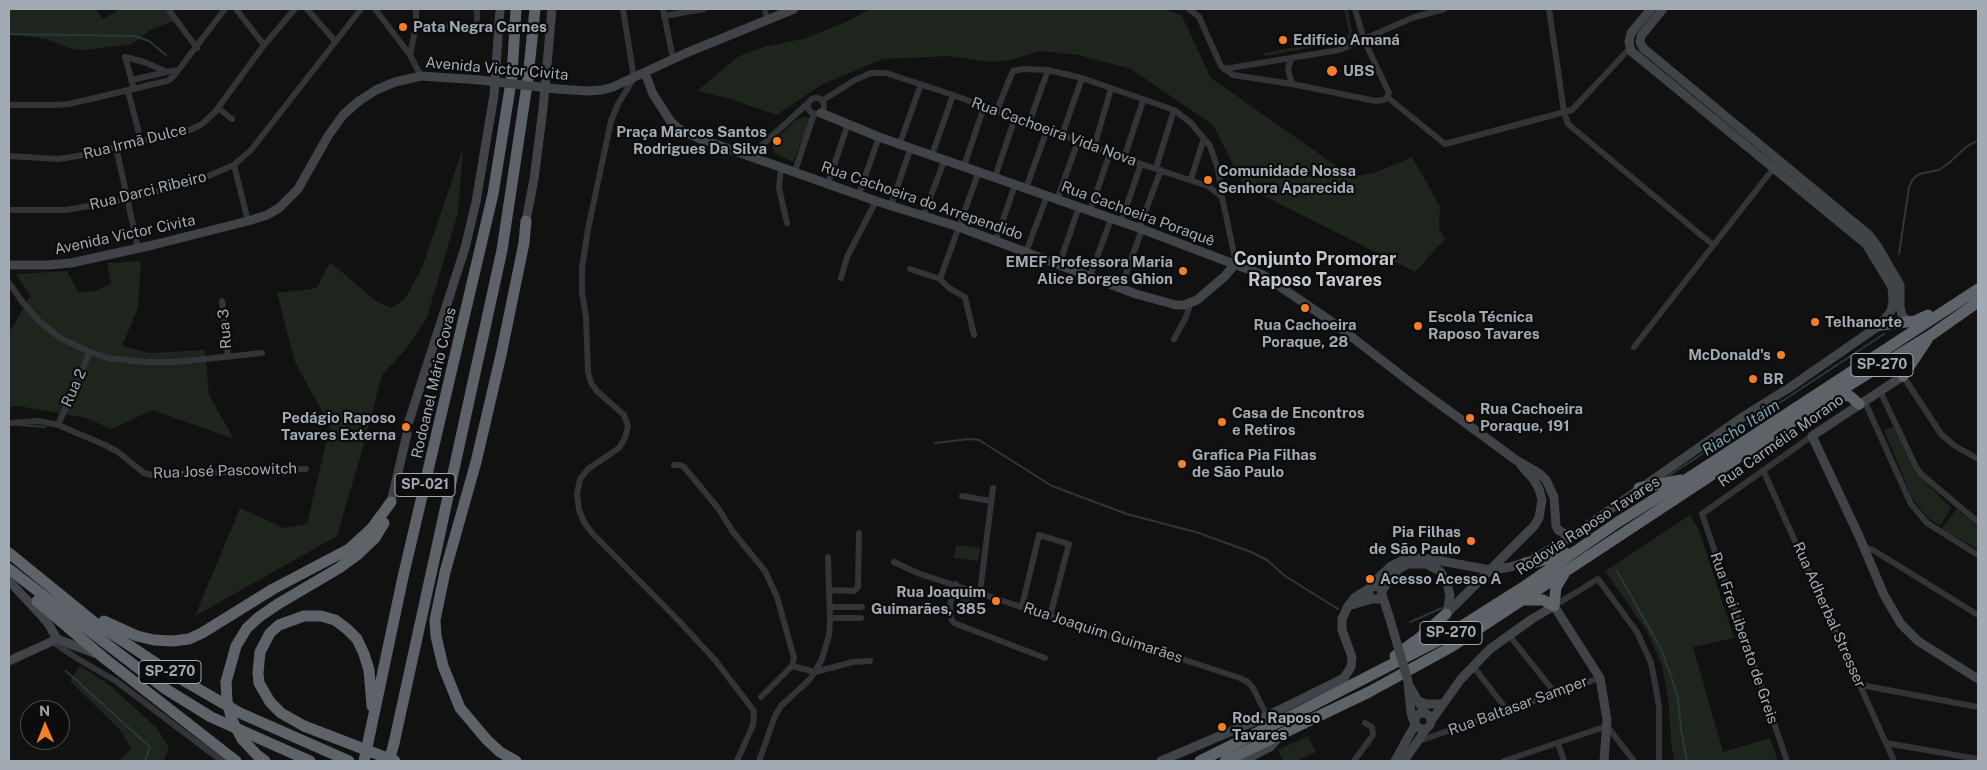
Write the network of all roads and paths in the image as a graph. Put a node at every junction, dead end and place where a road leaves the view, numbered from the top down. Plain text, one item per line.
1 (168, 9) edge
2 (225, 9) edge
3 (236, 9) edge
4 (295, 9) edge
5 (307, 9) edge
6 (361, 9) edge
7 (375, 9) edge
8 (416, 9) edge
9 (477, 9) edge
10 (500, 9) edge
11 (516, 9) edge
12 (535, 9) edge
13 (552, 9) edge
14 (623, 9) edge
15 (662, 9) edge
16 (704, 9) edge
17 (765, 9) edge
18 (794, 9) edge
19 (1189, 9) edge
20 (1356, 9) edge
21 (1444, 9) edge
22 (1549, 9) edge
23 (1650, 9) edge
24 (1663, 9) edge
25 (664, 16) junction
26 (767, 20) junction
27 (416, 26) junction
28 (1364, 40) junction
29 (335, 41) junction
30 (264, 44) junction
31 (197, 48) junction
32 (1630, 48) junction
33 (410, 55) junction
34 (673, 59) junction
35 (1291, 59) junction
36 (1224, 69) junction
37 (178, 70) junction
38 (1048, 70) junction
39 (167, 72) junction
40 (645, 73) junction
41 (420, 76) junction
42 (634, 78) junction
43 (1082, 78) junction
44 (131, 80) junction
45 (921, 84) junction
46 (1292, 84) junction
47 (1111, 89) junction
48 (131, 90) junction
49 (953, 95) junction
50 (1388, 97) junction
51 (823, 100) junction
52 (1143, 101) junction
53 (808, 103) junction
54 (9, 105) edge
55 (984, 107) junction
56 (218, 108) junction
57 (1174, 110) junction
58 (996, 112) junction
59 (1564, 112) junction
60 (815, 113) junction
61 (795, 115) junction
62 (1015, 118) junction
63 (232, 119) dead end
64 (1029, 123) junction
65 (848, 124) junction
66 (1047, 130) junction
67 (1737, 133) junction
68 (1062, 135) junction
69 (879, 137) junction
70 (1204, 138) junction
71 (141, 141) junction
72 (1078, 141) junction
73 (900, 143) junction
74 (116, 147) junction
75 (910, 147) junction
76 (1094, 147) junction
77 (1110, 153) junction
78 (932, 155) junction
79 (9, 156) edge
80 (750, 156) junction
81 (1124, 158) junction
82 (945, 159) junction
83 (1141, 164) junction
84 (234, 165) junction
85 (1776, 165) junction
86 (964, 166) junction
87 (781, 167) junction
88 (1158, 169) junction
89 (795, 171) junction
90 (979, 172) junction
91 (995, 177) junction
92 (1191, 179) junction
93 (828, 183) junction
94 (1015, 185) junction
95 (1026, 188) junction
96 (859, 194) junction
97 (1047, 196) junction
98 (1222, 198) junction
99 (128, 199) junction
100 (1057, 200) junction
101 (876, 201) junction
102 (892, 205) junction
103 (1079, 207) junction
104 (9, 210) edge
105 (1090, 211) junction
106 (923, 216) junction
107 (1111, 219) junction
108 (248, 221) junction
109 (526, 221) junction
110 (1121, 222) junction
111 (787, 223) dead end
112 (959, 227) junction
113 (1140, 228) junction
114 (996, 240) junction
115 (1713, 245) junction
116 (138, 248) junction
117 (1026, 252) junction
118 (1236, 263) junction
119 (9, 265) edge
120 (1059, 265) junction
121 (910, 269) dead end
122 (1090, 276) junction
123 (841, 278) dead end
124 (940, 279) junction
125 (9, 283) edge
126 (1121, 288) junction
127 (1978, 289) edge
128 (1897, 295) junction
129 (222, 302) dead end
130 (1191, 302) junction
131 (1978, 302) edge
132 (1952, 306) junction
133 (1908, 322) junction
134 (1880, 325) junction
135 (974, 335) dead end
136 (1931, 335) junction
137 (1174, 339) dead end
138 (1634, 347) dead end
139 (90, 352) junction
140 (262, 353) dead end
141 (228, 357) junction
142 (1903, 376) junction
143 (1880, 391) junction
144 (1833, 395) junction
145 (1861, 402) junction
146 (409, 421) dead end
147 (9, 424) edge
148 (58, 424) junction
149 (406, 434) dead end
150 (1812, 436) junction
151 (1978, 459) edge
152 (1516, 460) junction
153 (674, 465) dead end
154 (306, 469) dead end
155 (1763, 470) junction
156 (1687, 479) junction
157 (993, 488) dead end
158 (1644, 488) junction
159 (962, 496) dead end
160 (991, 501) junction
161 (391, 502) junction
162 (1702, 514) joint
163 (1978, 522) edge
164 (859, 533) dead end
165 (1571, 537) junction
166 (1864, 547) junction
167 (1573, 552) junction
168 (9, 553) edge
169 (1978, 555) edge
170 (828, 558) dead end
171 (1501, 559) junction
172 (894, 562) dead end
173 (1522, 564) junction
174 (9, 569) edge
175 (1568, 569) junction
176 (1490, 570) junction
177 (432, 572) junction
178 (9, 577) edge
179 (9, 582) edge
180 (956, 584) junction
181 (1371, 588) junction
182 (829, 590) junction
183 (980, 592) junction
184 (1378, 596) junction
185 (66, 599) junction
186 (1519, 602) junction
187 (830, 606) junction
188 (1022, 606) junction
189 (1348, 606) junction
190 (1554, 606) junction
191 (862, 607) dead end
192 (1446, 614) junction
193 (1978, 615) edge
194 (1050, 616) junction
195 (830, 618) junction
196 (861, 618) dead end
197 (1509, 635) junction
198 (55, 640) junction
199 (104, 658) junction
200 (1045, 658) dead end
201 (9, 660) edge
202 (870, 661) dead end
203 (792, 666) junction
204 (1473, 666) junction
205 (815, 672) junction
206 (1600, 678) junction
207 (1978, 679) edge
208 (1359, 680) junction
209 (1408, 682) junction
210 (1861, 685) junction
211 (1555, 693) junction
212 (761, 697) dead end
213 (1418, 701) junction
214 (1442, 703) junction
215 (1978, 707) edge
216 (1507, 710) junction
217 (1411, 713) junction
218 (1267, 716) junction
219 (373, 720) junction
220 (1427, 721) junction
221 (1366, 723) dead end
222 (1415, 724) junction
223 (1607, 726) junction
224 (1283, 733) junction
225 (1437, 735) junction
226 (1407, 740) junction
227 (1418, 741) junction
228 (1558, 743) junction
229 (1886, 743) junction
230 (1978, 759) edge
231 (1514, 760) edge
232 (222, 761) edge
233 (236, 761) edge
234 (265, 761) edge
235 (310, 761) edge
236 (349, 761) edge
237 (364, 761) edge
238 (389, 761) edge
239 (395, 761) edge
240 (516, 761) edge
241 (737, 761) edge
242 (759, 761) edge
243 (1161, 761) edge
244 (1200, 761) edge
245 (1225, 761) edge
246 (1243, 761) edge
247 (1354, 761) edge
248 (1395, 761) edge
249 (1404, 761) edge
250 (1504, 761) edge
251 (1564, 761) edge
252 (1604, 761) edge
253 (1634, 761) edge
254 (1660, 761) edge
255 (1787, 761) edge
256 (1894, 761) edge

1 - 31 street
2 - 31 street
3 - 30 street
4 - 30 street, Rua Irmã Dulce
5 - 29 street
6 - 29 street, Rua Darci Ribeiro
7 - 33 street
8 - 27 street
9 - 27 street
10 - 146 main road
11 - 219 highway, Rodoanel Mário Covas / SP-021
12 - 177 highway, SP-021
13 - 109 main road
14 - 42 street
15 - 25 street
16 - 25 street
17 - 26 street
18 - 26 main road, Avenida Victor Civita
19 - 36 street
20 - 28 street
21 - 28 street
22 - 59 street
23 - 32 main road
24 - 67 main road
25 - 34 street
26 - 34 main road, Avenida Victor Civita
27 - 33 street
28 - 35 street
28 - 50 street
29 - 84 street, Rua Darci Ribeiro
30 - 56 street, Rua Irmã Dulce
31 - 37 street
32 - 59 street
32 - 67 main road
33 - 41 street
34 - 40 main road, Avenida Victor Civita
35 - 36 street
35 - 46 street
36 - 46 street
37 - 39 street
37 - 48 street
38 - 43 street
38 - 58 street
38 - 64 street
39 - 44 street
39 - 44 street
40 - 42 main road, Avenida Victor Civita
40 - 80 main road, Rua Cachoeira do Arrependido
41 - 42 main road, Avenida Victor Civita, bridge
41 - 108 main road, Avenida Victor Civita
42 - 241 street
43 - 47 street
43 - 68 street
44 - 48 street
45 - 49 street, Rua Cachoeira Vida Nova
45 - 51 street, Rua Cachoeira Vida Nova
45 - 73 street
46 - 50 street
47 - 52 street
47 - 76 street
48 - 54 street
48 - 71 street
49 - 55 street, Rua Cachoeira Vida Nova
49 - 78 street
50 - 59 street
51 - 53 street
51 - 60 street
52 - 57 street
52 - 81 street
53 - 60 street
53 - 61 street
55 - 58 street, Rua Cachoeira Vida Nova
55 - 86 street
56 - 63 street
56 - 71 street, Rua Irmã Dulce
57 - 70 street
57 - 88 street
58 - 62 street, Rua Cachoeira Vida Nova
59 - 115 street
60 - 61 street
60 - 65 main road, Rua Cachoeira Poraquê
60 - 89 street
61 - 80 street
62 - 64 street, Rua Cachoeira Vida Nova
62 - 91 street
64 - 66 street, Rua Cachoeira Vida Nova
65 - 69 main road, Rua Cachoeira Poraquê
65 - 93 street
66 - 68 street, Rua Cachoeira Vida Nova
66 - 95 street
67 - 85 main road
68 - 72 street, Rua Cachoeira Vida Nova
69 - 73 main road, Rua Cachoeira Poraquê
69 - 96 street
70 - 92 street
70 - 98 street
71 - 74 street, Rua Irmã Dulce
72 - 76 street, Rua Cachoeira Vida Nova
72 - 100 street
73 - 75 main road, Rua Cachoeira Poraquê
74 - 79 street, Rua Irmã Dulce
74 - 99 street
75 - 78 main road, Rua Cachoeira Poraquê
75 - 102 street
76 - 77 street, Rua Cachoeira Vida Nova
77 - 81 street, Rua Cachoeira Vida Nova
77 - 105 street
78 - 82 main road, Rua Cachoeira Poraquê
80 - 87 main road, Rua Cachoeira do Arrependido
81 - 83 street, Rua Cachoeira Vida Nova
82 - 86 main road, Rua Cachoeira Poraquê
82 - 106 street
83 - 88 street, Rua Cachoeira Vida Nova
83 - 110 street
84 - 99 street, Rua Darci Ribeiro
84 - 108 street
85 - 115 street
85 - 128 main road
86 - 90 main road, Rua Cachoeira Poraquê
87 - 89 main road, Rua Cachoeira do Arrependido
87 - 111 street
88 - 92 street, Rua Cachoeira Vida Nova
88 - 113 street
89 - 93 main road, Rua Cachoeira do Arrependido
90 - 91 main road, Rua Cachoeira Poraquê
90 - 112 street
91 - 94 main road, Rua Cachoeira Poraquê
92 - 98 street, Rua Cachoeira Vida Nova
93 - 96 main road, Rua Cachoeira do Arrependido
94 - 95 main road, Rua Cachoeira Poraquê
94 - 114 street
95 - 97 main road, Rua Cachoeira Poraquê
96 - 101 main road, Rua Cachoeira do Arrependido
97 - 100 main road, Rua Cachoeira Poraquê
97 - 117 street
98 - 118 street
99 - 104 street, Rua Darci Ribeiro
99 - 116 street
100 - 103 main road, Rua Cachoeira Poraquê
101 - 102 main road, Rua Cachoeira do Arrependido
101 - 123 street
102 - 106 main road, Rua Cachoeira do Arrependido
103 - 105 main road, Rua Cachoeira Poraquê
103 - 120 street
105 - 107 main road, Rua Cachoeira Poraquê
106 - 112 main road, Rua Cachoeira do Arrependido
107 - 110 main road, Rua Cachoeira Poraquê
107 - 122 street
108 - 116 main road, Avenida Victor Civita
109 - 177 highway
109 - 240 highway
110 - 113 main road, Rua Cachoeira Poraquê
112 - 114 main road, Rua Cachoeira do Arrependido
112 - 124 street
113 - 118 main road, Rua Cachoeira Poraquê
113 - 126 street
114 - 117 main road, Rua Cachoeira do Arrependido
115 - 138 street
116 - 119 main road, Avenida Victor Civita
117 - 120 main road, Rua Cachoeira do Arrependido
118 - 130 main road
118 - 152 main road, Rua Cachoeira Poraquê
120 - 122 main road, Rua Cachoeira do Arrependido
121 - 124 street
122 - 126 main road, Rua Cachoeira do Arrependido
124 - 135 street
125 - 139 street
126 - 130 main road, Rua Cachoeira do Arrependido
127 - 132 highway, Rodovia Raposo Tavares / SP-270
128 - 133 main road
128 - 134 main road
129 - 141 street, Rua 3
130 - 137 street
131 - 136 highway, Rodovia Raposo Tavares / SP-270
132 - 133 highway
132 - 156 highway, Rodovia Raposo Tavares / SP-270
133 - 134 highway
134 - 158 main road, Rodovia Raposo Tavares
136 - 142 highway
136 - 144 highway, Rodovia Raposo Tavares / SP-270
139 - 141 street
139 - 148 street, Rua 2
140 - 141 street
142 - 143 main road, Rua Carmélia Morano
142 - 151 street
143 - 145 main road, Rua Carmélia Morano
143 - 163 street
144 - 145 highway
144 - 175 highway, Rodovia Raposo Tavares / SP-270
145 - 150 main road, Rua Carmélia Morano
145 - 169 street
147 - 148 street, Rua José Pascowitch
148 - 154 street, Rua José Pascowitch
149 - 161 main road
150 - 155 street, Rua Carmélia Morano
150 - 166 main road
152 - 165 main road, Rua Cachoeira Poraquê
152 - 171 main road, Rua Cachoeira Poraquê
153 - 203 street
155 - 162 street, Rua Carmélia Morano
155 - 210 street, Rua Adherbal Stresser
156 - 158 highway
156 - 167 highway, Rodovia Raposo Tavares / SP-270
157 - 160 street
158 - 165 main road, Rodovia Raposo Tavares
159 - 160 street
160 - 183 street
161 - 185 highway
161 - 234 highway, bridge
162 - 255 street, Rua Frei Liberato de Greis
164 - 182 street
165 - 173 main road, Rodovia Raposo Tavares
166 - 193 street
166 - 207 main road
167 - 173 highway
167 - 208 highway, Rodovia Raposo Tavares / SP-270
168 - 185 highway, SP-270
170 - 182 street
171 - 173 main road
171 - 176 main road, Rua Cachoeira Poraquê
172 - 180 street, Rua Joaquim Guimarães
173 - 176 main road, Rodovia Raposo Tavares
174 - 235 highway, SP-270
175 - 186 highway, Rodovia Raposo Tavares / SP-270
175 - 190 highway
176 - 181 main road, Rodovia Raposo Tavares
176 - 192 main road, Rua Cachoeira Poraquê
177 - 238 highway, SP-021, bridge
178 - 199 highway
179 - 198 main road
180 - 183 street, Rua Joaquim Guimarães
180 - 200 street
181 - 184 main road
181 - 189 main road, Rodovia Raposo Tavares
182 - 187 street
183 - 188 street, Rua Joaquim Guimarães
184 - 189 main road
184 - 192 main road
184 - 209 main road, bridge
185 - 236 highway, SP-270
186 - 190 highway
186 - 224 highway, Rodovia Raposo Tavares / SP-270
187 - 191 street
187 - 195 street
188 - 194 street, Rua Joaquim Guimarães
188 - 194 street
189 - 218 main road
190 - 197 main road
190 - 206 main road
190 - 254 street
192 - 208 highway
194 - 218 street, Rua Joaquim Guimarães
195 - 196 street
195 - 205 street
197 - 204 main road
197 - 211 street
198 - 199 main road
198 - 201 main road
198 - 232 street
199 - 233 highway
202 - 205 street
203 - 205 street
203 - 212 street
204 - 214 main road
204 - 216 street
205 - 242 street
206 - 211 street, Rua Baltasar Samper
206 - 223 main road
208 - 244 highway, Rodovia Raposo Tavares / SP-270
209 - 213 main road
209 - 217 main road
210 - 215 street
210 - 229 street, Rua Adherbal Stresser
211 - 216 street, Rua Baltasar Samper
213 - 214 main road
213 - 220 main road
214 - 220 main road
216 - 225 street, Rua Baltasar Samper
217 - 222 main road
217 - 226 main road
218 - 243 main road
219 - 237 highway, Rodoanel Mário Covas / SP-021, bridge
219 - 239 highway
220 - 222 main road
220 - 222 main road
220 - 225 street, Rua Baltasar Samper
220 - 227 main road
221 - 247 street
222 - 226 main road
223 - 228 street
223 - 252 main road
223 - 253 street
224 - 245 highway, Rodovia Raposo Tavares / SP-270
224 - 246 main road
225 - 227 street, Rua Baltasar Samper
226 - 248 main road
227 - 249 main road
228 - 231 street
228 - 251 street
229 - 230 street
229 - 256 street, Rua Adherbal Stresser
231 - 250 street

